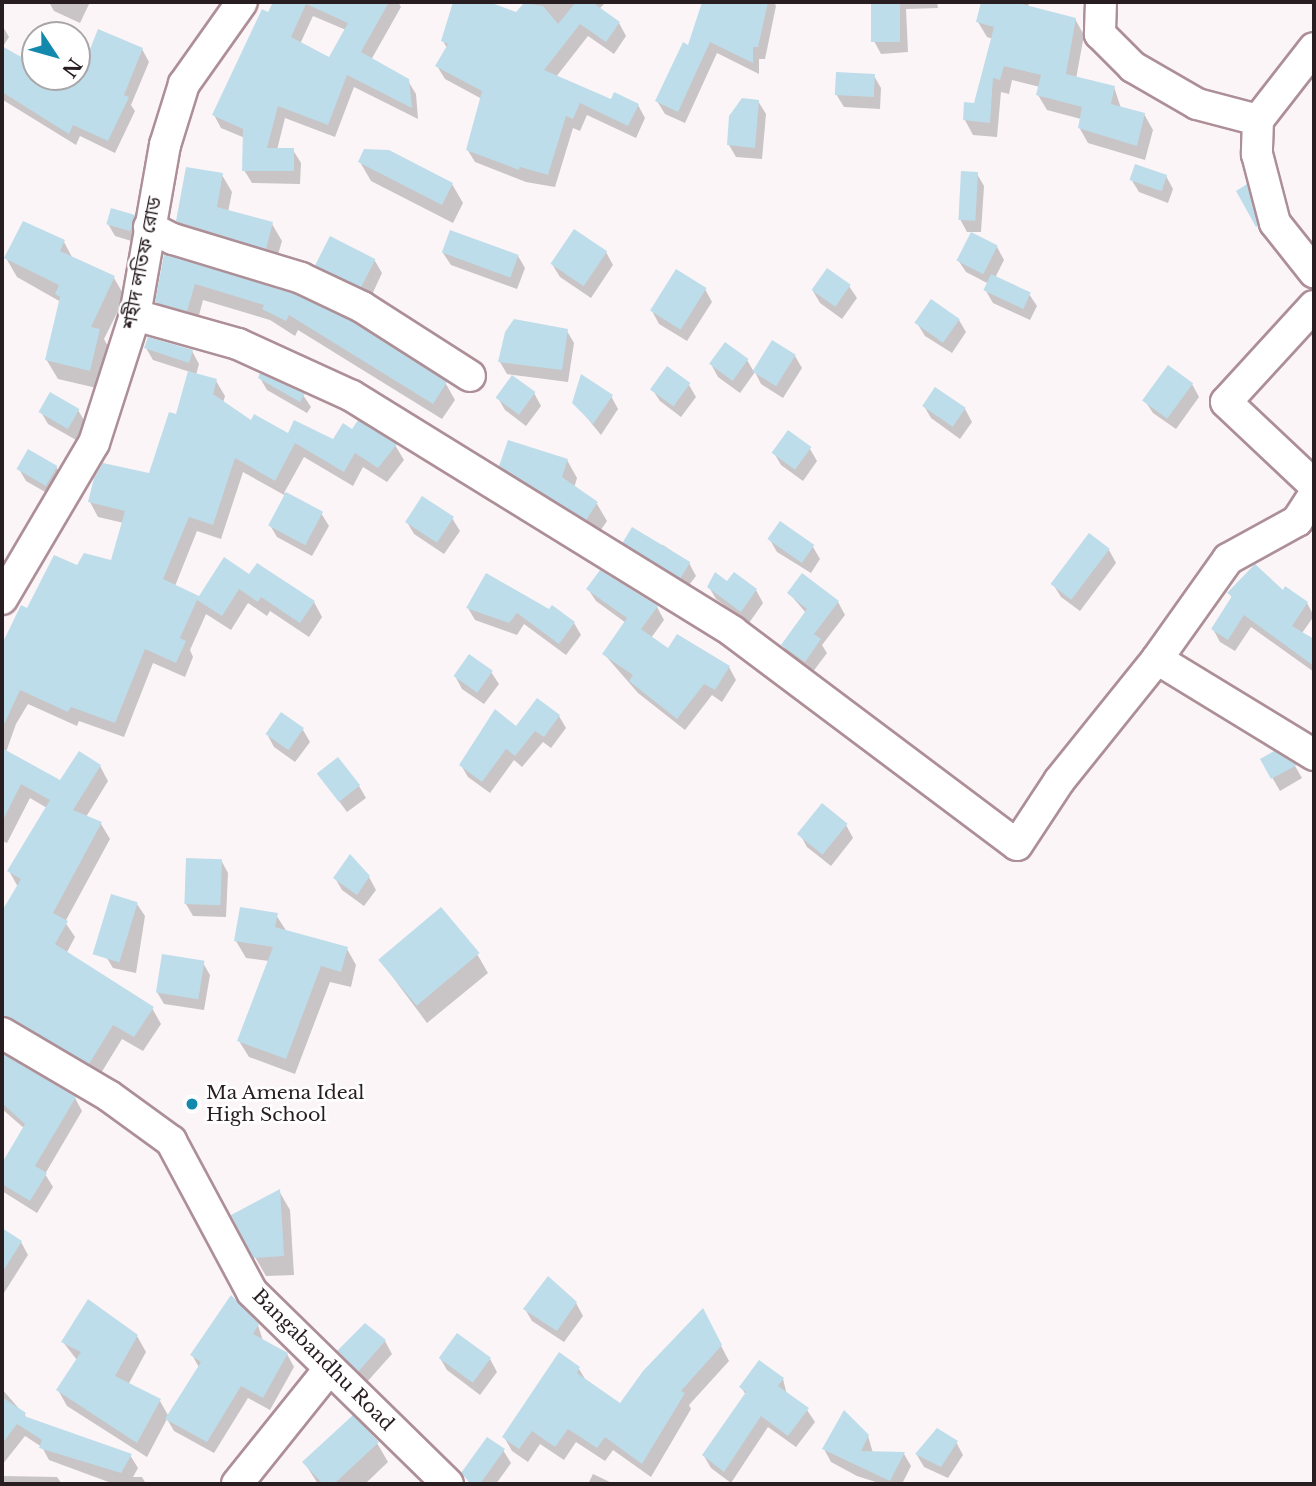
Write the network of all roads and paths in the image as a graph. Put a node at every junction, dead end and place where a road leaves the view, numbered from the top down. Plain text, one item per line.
1 (242, 2) edge
2 (1101, 2) edge
3 (1314, 48) edge
4 (1258, 120) junction
5 (149, 226) junction
6 (1314, 272) edge
7 (1314, 306) edge
8 (135, 315) junction
9 (470, 376) dead end
10 (1314, 485) edge
11 (1314, 495) edge
12 (2, 599) edge
13 (1157, 659) junction
14 (1314, 755) edge
15 (2, 1033) edge
16 (329, 1369) junction
17 (237, 1484) edge
18 (449, 1484) edge

1 - 5 street, শহীদ লতিফ রোড
2 - 4 street
3 - 4 street
4 - 6 street
5 - 8 street, শহীদ লতিফ রোড
5 - 9 street
7 - 10 street
8 - 12 street, শহীদ লতিফ রোড
8 - 13 street
11 - 13 street
13 - 14 street
15 - 16 street, Bangabandhu Road
16 - 17 street
16 - 18 street, Bangabandhu Road

